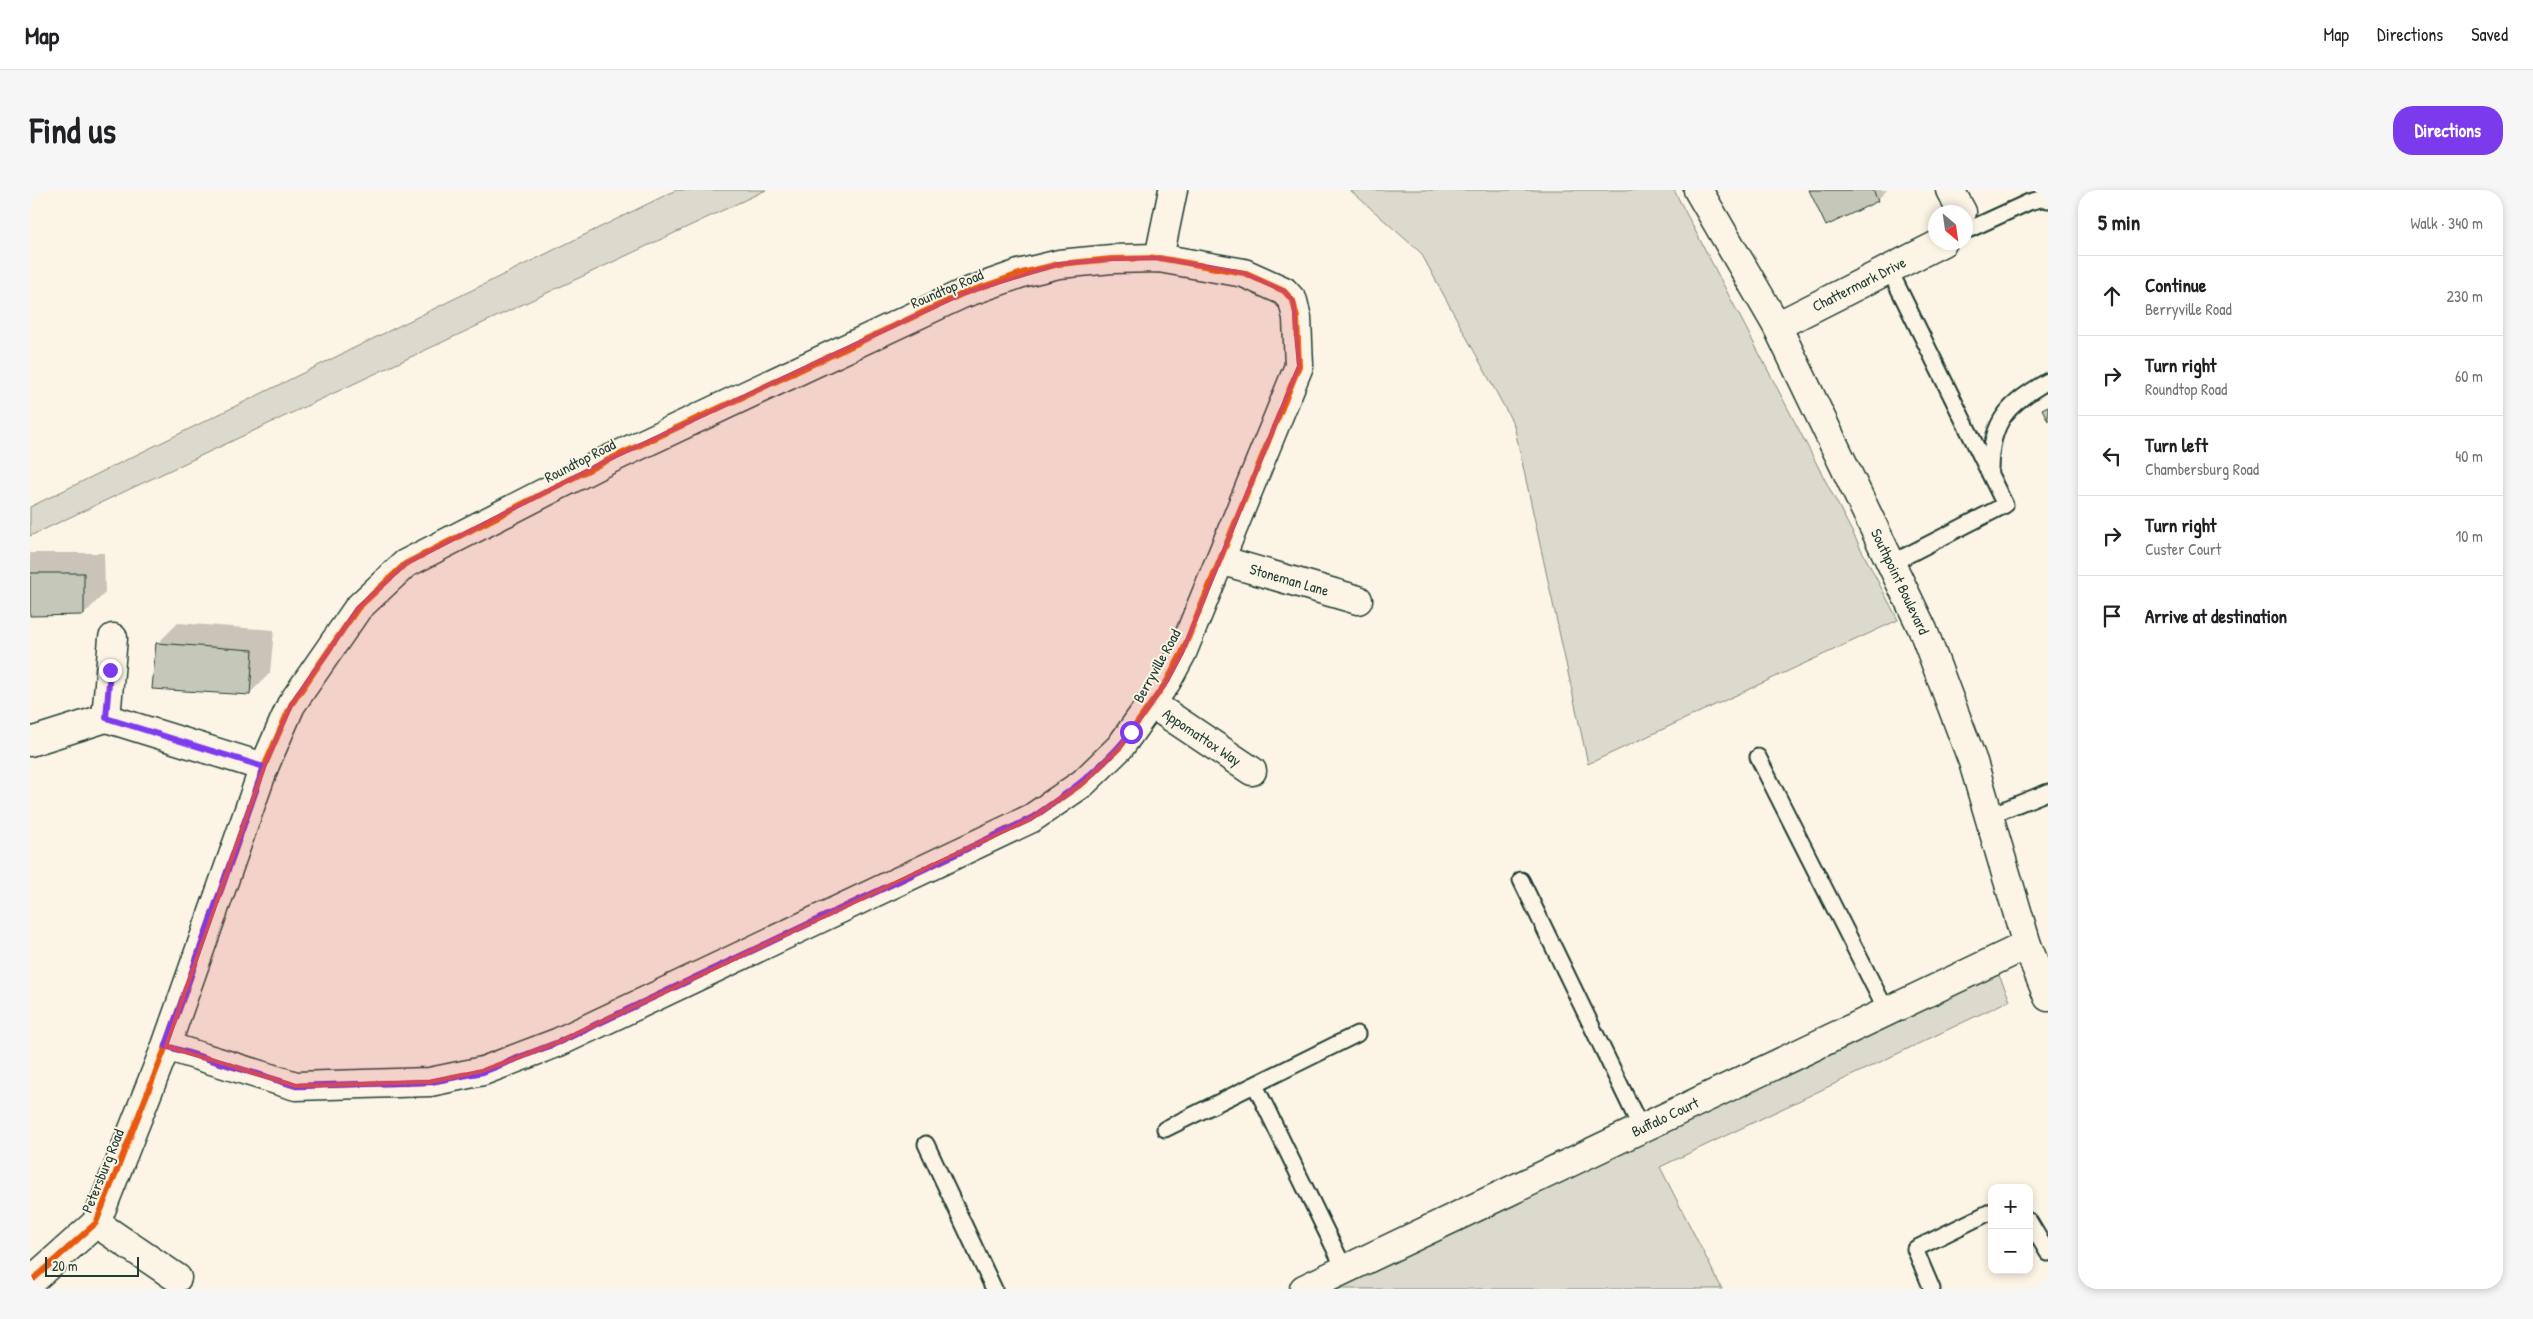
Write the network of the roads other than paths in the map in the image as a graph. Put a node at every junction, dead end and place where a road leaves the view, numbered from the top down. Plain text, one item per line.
1 (1173, 190) edge
2 (1698, 190) edge
3 (1950, 190) edge
4 (2048, 200) edge
5 (1957, 205) edge
6 (1973, 221) edge
7 (1928, 249) edge
8 (1159, 258) junction
9 (1890, 269) junction
10 (1284, 291) joint
11 (1777, 326) junction
12 (2048, 381) edge
13 (1990, 471) junction
14 (1220, 560) junction
15 (1892, 562) junction
16 (1358, 600) dead end
17 (113, 638) dead end
18 (1152, 704) junction
19 (106, 718) junction
20 (30, 742) edge
21 (1758, 757) dead end
22 (264, 767) junction
23 (1252, 771) dead end
24 (2048, 792) edge
25 (1988, 816) junction
26 (1521, 880) dead end
27 (2027, 945) junction
28 (2048, 997) edge
29 (1887, 1012) junction
30 (1357, 1034) dead end
31 (166, 1046) junction
32 (1255, 1085) junction
33 (1641, 1128) junction
34 (1164, 1129) dead end
35 (926, 1144) dead end
36 (1988, 1213) edge
37 (96, 1223) junction
38 (2033, 1228) edge
39 (2048, 1253) edge
40 (1345, 1270) junction
41 (177, 1278) dead end
42 (30, 1282) edge
43 (994, 1289) edge
44 (1304, 1289) edge
45 (1932, 1289) edge

1 - 8 street
2 - 11 street, Southpoint Boulevard
3 - 5 street
4 - 6 lane
7 - 9 street, Chattermark Drive
8 - 10 street, Roundtop Road
8 - 22 street, Roundtop Road
9 - 11 street, Chattermark Drive
9 - 13 lane
10 - 14 street, Berryville Road
11 - 15 street, Southpoint Boulevard
12 - 13 lane
13 - 15 lane
14 - 16 street, Stoneman Lane
14 - 18 street, Berryville Road
15 - 25 street, Southpoint Boulevard
17 - 19 street
18 - 23 street, Appomattox Way
18 - 31 street, Berryville Road
19 - 20 street
19 - 22 street
21 - 29 lane
22 - 31 street, Roundtop Road
24 - 25 lane
25 - 27 street, Southpoint Boulevard
26 - 33 lane
27 - 28 street, Southpoint Boulevard
27 - 29 street, Buffalo Court
29 - 33 street, Buffalo Court
30 - 32 lane
31 - 37 street, Petersburg Road
32 - 34 lane
32 - 40 lane
33 - 40 street, Buffalo Court
35 - 43 lane
36 - 45 lane
37 - 41 street
37 - 42 street, Petersburg Road
38 - 39 lane
40 - 44 street, Buffalo Court

